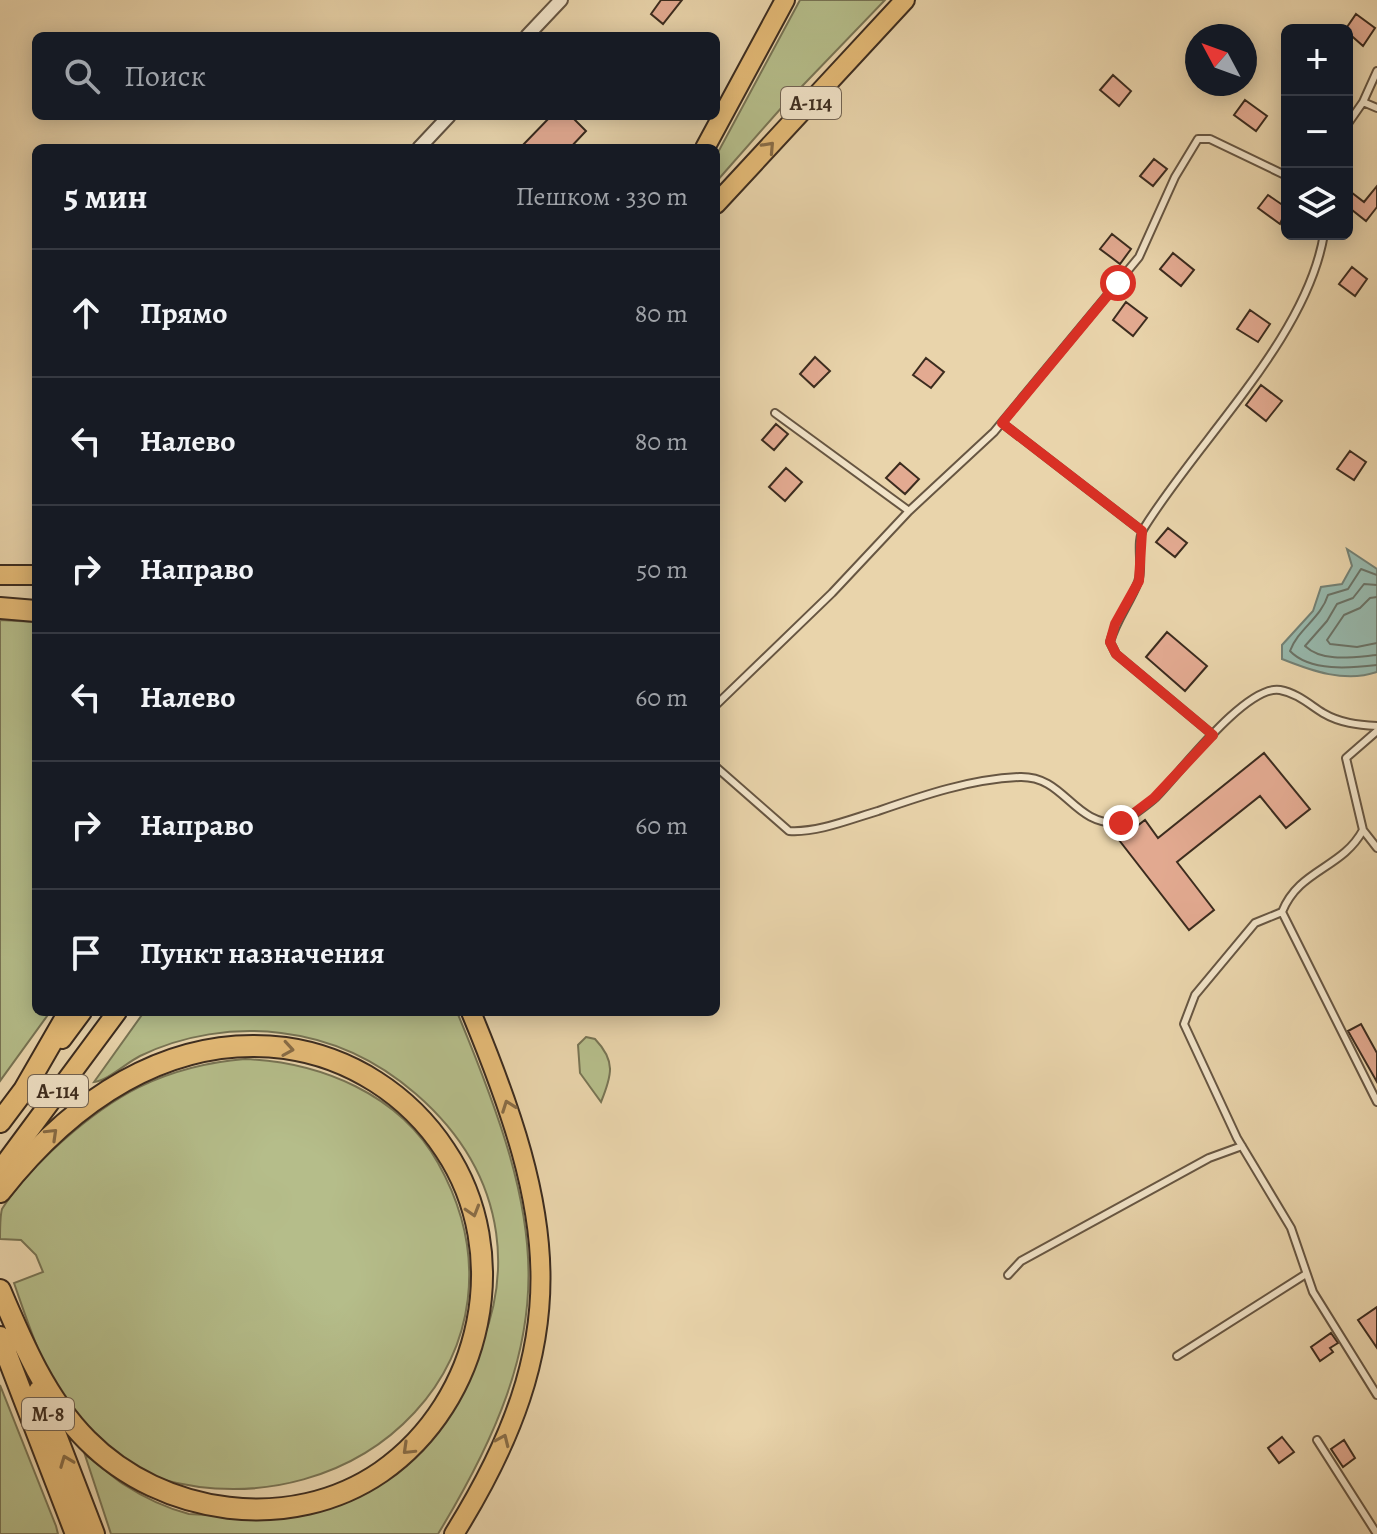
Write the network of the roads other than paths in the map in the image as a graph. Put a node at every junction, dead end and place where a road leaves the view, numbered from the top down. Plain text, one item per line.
1 (561, 0) edge
2 (785, 0) edge
3 (905, 0) edge
4 (531, 32) edge
5 (1377, 71) edge
6 (1363, 102) junction
7 (1377, 108) edge
8 (1353, 116) edge
9 (445, 120) edge
10 (423, 144) edge
11 (707, 144) edge
12 (1281, 173) edge
13 (720, 200) edge
14 (1323, 240) edge
15 (775, 413) dead end
16 (1002, 423) junction
17 (909, 511) junction
18 (1142, 531) junction
19 (0, 575) edge
20 (32, 575) edge
21 (0, 608) edge
22 (32, 611) edge
23 (720, 701) edge
24 (1377, 729) edge
25 (1213, 735) junction
26 (720, 771) edge
27 (1363, 830) junction
28 (1377, 848) edge
29 (1282, 912) junction
30 (67, 1016) edge
31 (79, 1016) edge
32 (114, 1016) edge
33 (473, 1016) edge
34 (24, 1090) junction
35 (1377, 1102) edge
36 (0, 1122) edge
37 (1242, 1146) junction
38 (0, 1170) edge
39 (0, 1192) edge
40 (1306, 1274) junction
41 (1008, 1275) dead end
42 (1, 1292) edge
43 (0, 1337) edge
44 (0, 1347) edge
45 (1177, 1356) dead end
46 (1377, 1395) edge
47 (1317, 1440) dead end
48 (74, 1534) edge
49 (94, 1534) edge
50 (454, 1534) edge
51 (1377, 1534) edge

1 - 4 street
2 - 11 main road
13 -> 3 main road, А-114
5 - 6 lane
6 - 7 lane
6 - 8 lane
9 - 10 street
12 - 16 lane
14 - 18 lane
15 - 17 lane
16 - 17 lane
16 - 18 lane
17 - 23 lane
18 - 25 lane
19 - 20 main road
21 - 22 highway
24 - 25 lane
24 - 27 lane
25 - 26 lane
27 - 28 lane
27 - 29 lane
29 - 35 lane
29 - 37 lane
30 - 34 highway
31 - 34 main road, А-114
32 - 38 main road, А-114
50 -> 33 main road
34 - 36 highway, А-114
37 - 40 lane
37 - 41 lane
39 -> 42 highway
40 - 45 lane
40 - 46 lane
49 -> 42 highway, М-8
43 - 48 highway, М-8
44 - 48 main road
47 - 51 lane

